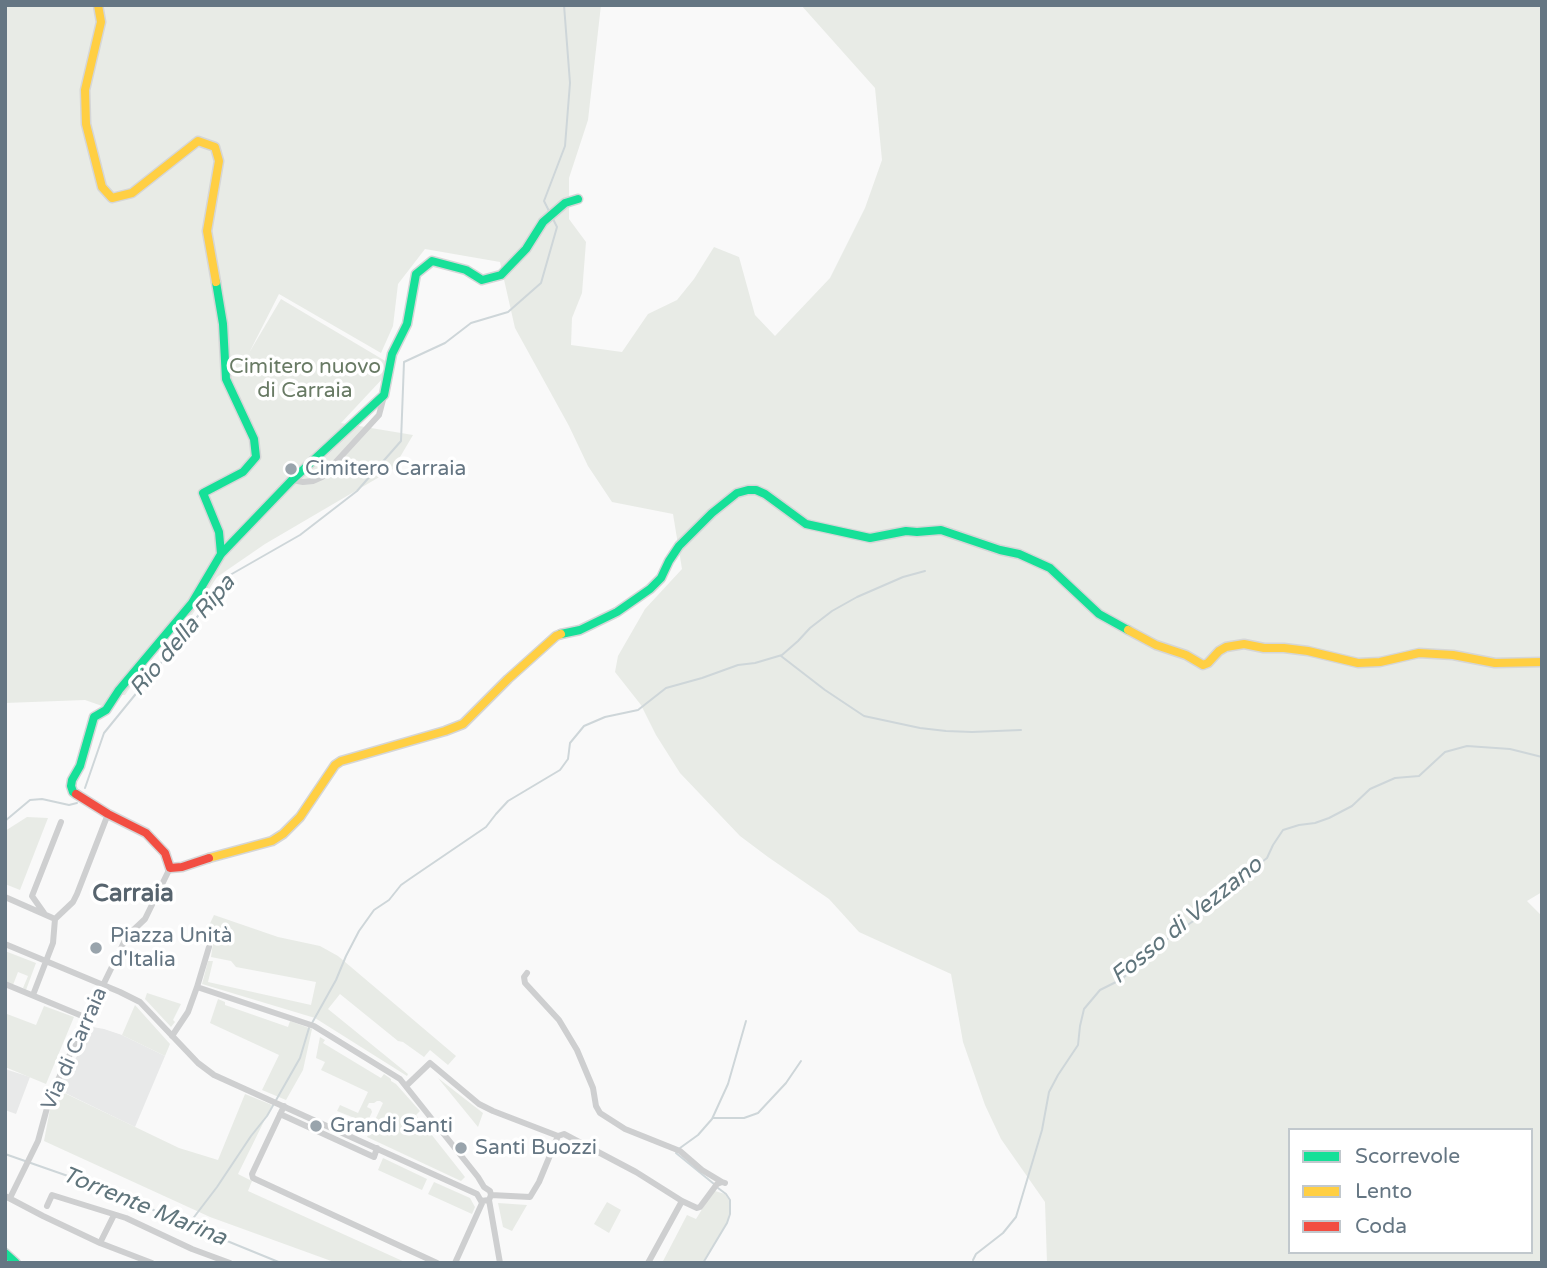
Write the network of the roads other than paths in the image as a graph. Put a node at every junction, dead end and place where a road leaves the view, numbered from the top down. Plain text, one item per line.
1 (98, 5) edge
2 (578, 200) dead end
3 (384, 395) junction
4 (331, 443) junction
5 (343, 454) junction
6 (292, 480) junction
7 (221, 554) junction
8 (1542, 662) edge
9 (108, 814) junction
10 (61, 822) dead end
11 (170, 868) junction
12 (32, 896) junction
13 (5, 897) edge
14 (22, 904) junction
15 (44, 913) junction
16 (55, 919) junction
17 (5, 944) edge
18 (209, 947) dead end
19 (47, 961) junction
20 (527, 973) dead end
21 (5, 984) edge
22 (103, 985) junction
23 (197, 987) junction
24 (33, 995) junction
25 (87, 1018) junction
26 (172, 1036) junction
27 (406, 1086) junction
28 (281, 1104) junction
29 (280, 1114) junction
30 (558, 1136) junction
31 (377, 1149) junction
32 (484, 1187) junction
33 (477, 1194) junction
34 (7, 1197) edge
35 (488, 1199) junction
36 (682, 1201) junction
37 (47, 1206) dead end
38 (114, 1215) junction
39 (100, 1243) junction
40 (5, 1252) edge
41 (16, 1263) edge
42 (152, 1263) edge
43 (230, 1263) edge
44 (437, 1263) edge
45 (455, 1263) edge
46 (500, 1263) edge
47 (648, 1263) edge

1 - 7 street
2 - 3 street
3 - 4 street
3 - 5 street
4 - 5 street
4 - 6 street
5 - 6 street
6 - 7 street
7 - 9 street
8 - 11 street
9 - 11 street
9 - 16 street
10 - 12 street
11 - 22 street, Via di Carraia
12 - 14 street
12 - 15 street
13 - 14 street
14 - 15 street
15 - 16 street
16 - 19 street
17 - 19 street
18 - 23 street
19 - 22 street
19 - 24 street
20 - 36 street
21 - 24 street
22 - 25 street, Via di Carraia
22 - 26 street
23 - 26 street
23 - 27 street
24 - 25 street
25 - 34 street, Via di Carraia
26 - 28 street
27 - 30 street
27 - 32 street
28 - 29 street
28 - 31 street
29 - 31 street
29 - 44 street
30 - 35 street
30 - 36 street
31 - 33 street
32 - 33 street
32 - 35 street
33 - 35 street
34 - 39 street
35 - 45 street
35 - 46 street
36 - 47 street
37 - 38 street
38 - 39 street
38 - 43 street
39 - 42 street
40 - 41 street

